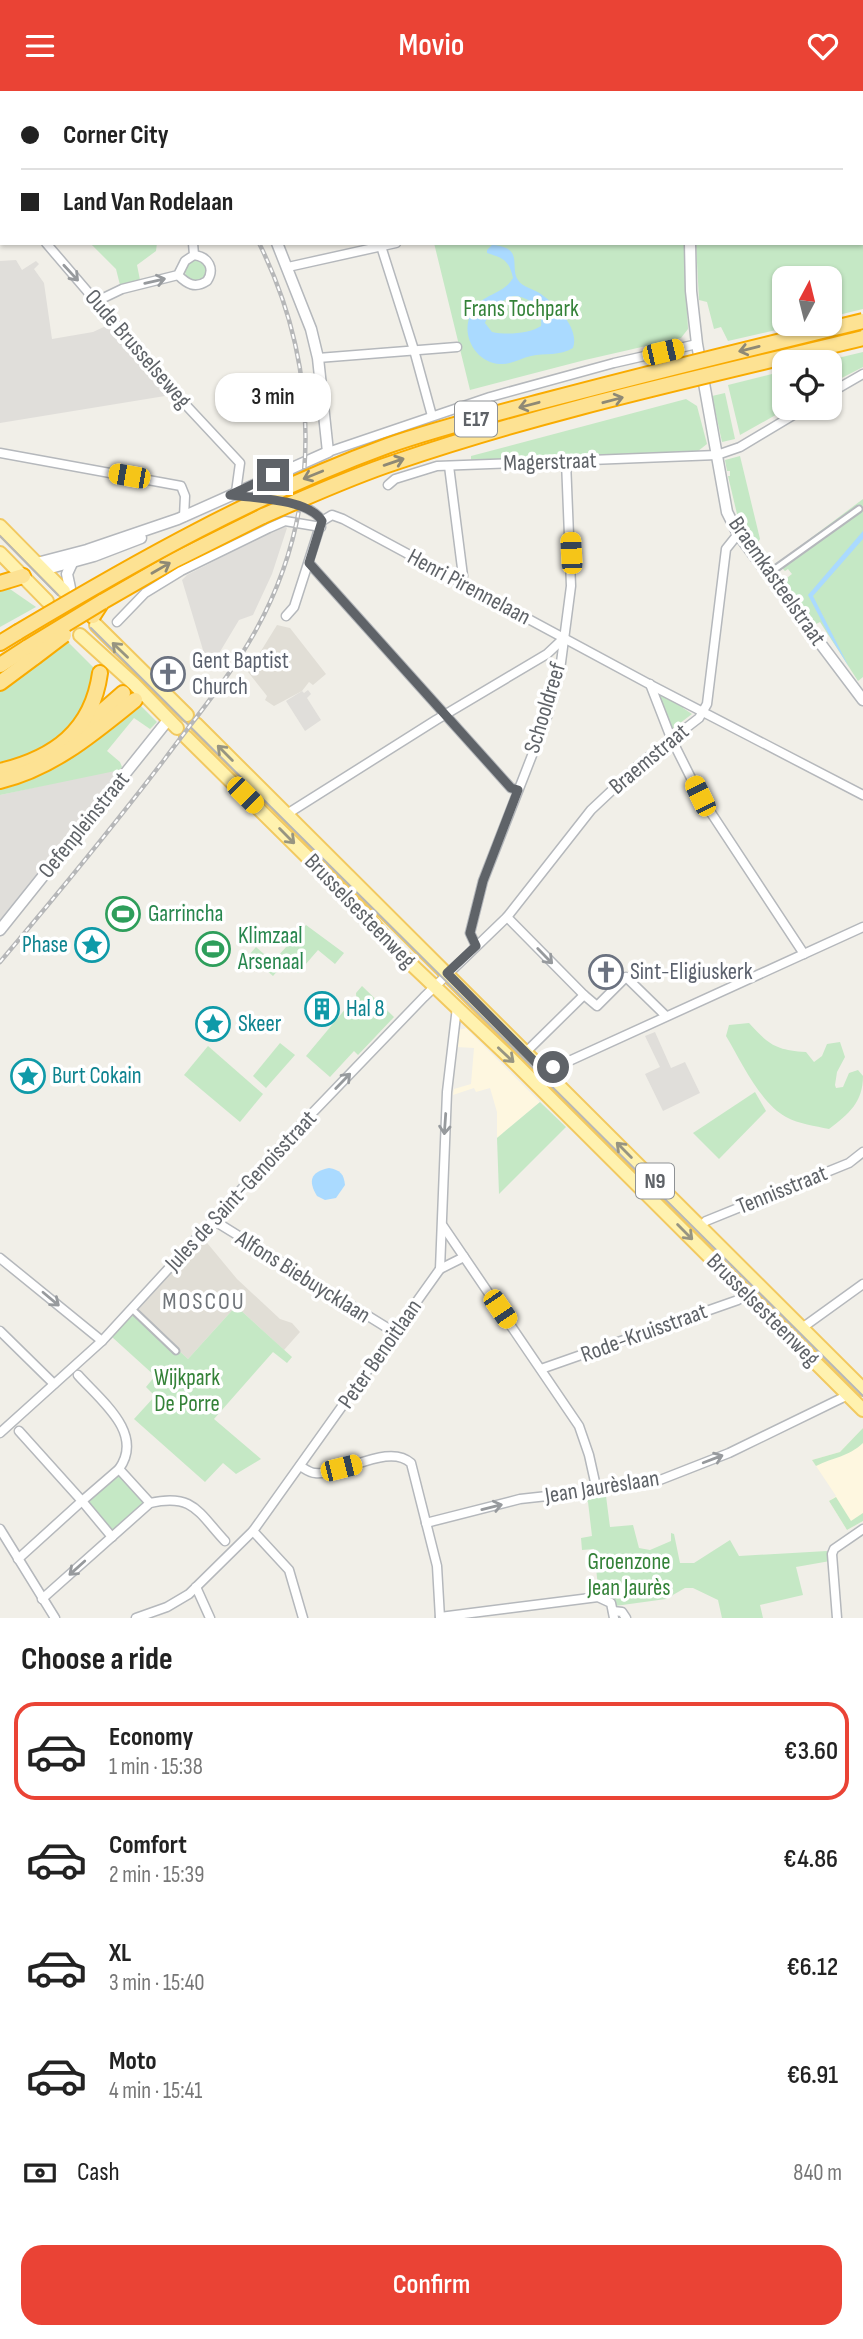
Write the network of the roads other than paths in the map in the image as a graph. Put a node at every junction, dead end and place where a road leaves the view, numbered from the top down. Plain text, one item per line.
1 (48, 245) edge
2 (193, 245) edge
3 (278, 245) edge
4 (381, 245) edge
5 (690, 245) edge
6 (194, 255) junction
7 (288, 267) junction
8 (178, 275) junction
9 (97, 301) junction
10 (863, 321) edge
11 (863, 338) edge
12 (697, 344) junction
13 (457, 347) dead end
14 (414, 350) junction
15 (318, 358) junction
16 (863, 374) edge
17 (842, 386) edge
18 (432, 416) junction
19 (785, 420) edge
20 (328, 452) junction
21 (0, 453) edge
22 (717, 455) junction
23 (566, 461) junction
24 (449, 466) junction
25 (388, 485) dead end
26 (233, 493) junction
27 (859, 509) dead end
28 (181, 518) junction
29 (321, 524) junction
30 (0, 526) edge
31 (738, 534) junction
32 (0, 553) edge
33 (72, 563) junction
34 (309, 563) junction
35 (40, 567) junction
36 (0, 573) edge
37 (20, 573) junction
38 (768, 574) junction
39 (460, 582) junction
40 (0, 583) edge
41 (67, 590) joint
42 (47, 601) dead end
43 (286, 616) dead end
44 (117, 622) dead end
45 (96, 625) dead end
46 (564, 638) junction
47 (0, 643) edge
48 (32, 652) junction
49 (0, 665) edge
50 (100, 673) joint
51 (145, 674) junction
52 (0, 683) edge
53 (649, 684) junction
54 (133, 692) junction
55 (863, 700) edge
56 (703, 711) junction
57 (444, 715) junction
58 (177, 728) junction
59 (74, 735) junction
60 (671, 739) junction
61 (0, 771) edge
62 (0, 781) edge
63 (518, 790) junction
64 (863, 795) edge
65 (286, 814) junction
66 (507, 917) junction
67 (863, 927) edge
68 (0, 930) edge
69 (476, 946) junction
70 (804, 954) junction
71 (447, 973) junction
72 (434, 987) junction
73 (584, 995) junction
74 (457, 1007) junction
75 (666, 1016) junction
76 (526, 1052) junction
77 (545, 1072) junction
78 (863, 1152) edge
79 (213, 1220) junction
80 (443, 1226) junction
81 (701, 1226) junction
82 (464, 1257) junction
83 (0, 1258) edge
84 (440, 1269) junction
85 (863, 1284) edge
86 (747, 1294) junction
87 (132, 1309) junction
88 (802, 1328) junction
89 (0, 1331) edge
90 (394, 1332) junction
91 (102, 1341) junction
92 (176, 1351) dead end
93 (541, 1370) junction
94 (74, 1371) junction
95 (54, 1384) junction
96 (863, 1389) edge
97 (846, 1393) junction
98 (863, 1410) edge
99 (19, 1431) dead end
100 (0, 1433) edge
101 (300, 1466) junction
102 (119, 1469) junction
103 (597, 1491) junction
104 (82, 1501) junction
105 (150, 1503) junction
106 (426, 1523) junction
107 (0, 1529) edge
108 (863, 1529) edge
109 (253, 1531) junction
110 (112, 1537) junction
111 (229, 1545) junction
112 (18, 1559) junction
113 (196, 1587) junction
114 (42, 1599) junction
115 (612, 1611) edge
116 (55, 1618) edge
117 (136, 1618) edge
118 (210, 1618) edge
119 (303, 1618) edge
120 (440, 1618) edge
121 (626, 1618) edge
122 (837, 1618) edge

1 -> 9 street, Oude Brusselseweg
2 - 6 street
3 - 7 street
4 - 7 street
4 - 14 street
5 - 12 street, Braemkasteelstraat
6 - 8 street
6 - 8 street
7 - 15 street
9 -> 8 street
9 - 26 street, Oude Brusselseweg
10 -> 47 highway, E17, bridge
48 -> 11 highway, E17, bridge
12 - 18 street
12 - 22 street, Braemkasteelstraat
13 - 14 street
14 - 15 street
14 - 18 street
15 - 20 street
16 - 17 street
18 - 20 street
19 - 22 street
20 - 26 street
21 - 28 street
22 - 23 street, Magerstraat
22 - 31 street, Braemkasteelstraat
23 - 24 street, Magerstraat
23 - 46 street, Schooldreef
24 - 25 street, Magerstraat
24 - 39 street
26 - 28 street
26 - 29 street, Henri Pirennelaan
27 - 38 street
28 - 33 street
28 - 35 street
29 - 34 street
29 - 39 street, Henri Pirennelaan
29 - 44 street
30 - 35 main road
31 - 38 street, Braemkasteelstraat
31 - 56 street, Braemstraat
32 - 37 main road
33 - 35 street
33 - 41 street
34 - 43 street
34 - 57 street
35 - 37 main road
35 - 41 main road
36 - 37 highway
37 - 40 highway
37 - 42 main road
38 - 55 street, Braemkasteelstraat
39 - 46 street, Henri Pirennelaan
51 -> 45 main road, Brusselsesteenweg / N9
46 - 53 street, Henri Pirennelaan
46 - 57 street
46 - 63 street, Schooldreef
48 - 49 highway
48 - 52 highway
50 - 54 main road, Brusselsesteenweg / N9
50 - 59 highway
51 - 54 main road
65 -> 51 main road, Brusselsesteenweg / N9
53 - 56 street, Henri Pirennelaan
53 - 60 street
54 - 58 main road, Brusselsesteenweg / N9
54 - 59 highway
54 - 62 highway
56 - 60 street, Braemstraat
56 - 64 street, Henri Pirennelaan
57 - 63 street
57 - 65 street
58 - 68 street, Oefenpleinstraat
58 -> 72 main road, Brusselsesteenweg / N9
59 - 61 highway
60 - 66 street, Braemstraat
60 - 70 street
63 - 69 street, Schooldreef
65 - 71 main road, Brusselsesteenweg / N9
66 - 69 street, Braemstraat
66 -> 73 street
67 - 70 street
69 - 71 street
70 - 75 street
71 - 72 street, Jules de Saint-Genoisstraat
71 - 76 main road, Brusselsesteenweg / N9
72 - 74 main road, Brusselsesteenweg / N9
79 -> 72 street, Jules de Saint-Genoisstraat
73 - 75 street
73 - 76 street
74 -> 80 street
74 -> 86 main road, Brusselsesteenweg / N9
75 - 77 street
76 - 77 main road, Brusselsesteenweg / N9
81 -> 77 main road, Brusselsesteenweg / N9
78 - 81 street, Tennisstraat
79 - 87 street, Jules de Saint-Genoisstraat
79 - 90 street, Alfons Biebuycklaan
80 - 82 street
80 - 84 street
81 - 88 main road, Brusselsesteenweg / N9
82 - 84 street
82 - 93 street
83 -> 91 street
84 - 90 street, Peter Benoitlaan
85 - 88 street
86 - 93 street, Rode-Kruisstraat
86 - 97 main road, Brusselsesteenweg / N9
87 - 91 street, Jules de Saint-Genoisstraat
87 - 92 street
88 - 96 main road, Brusselsesteenweg / N9
89 - 95 street
90 - 101 street, Peter Benoitlaan
91 - 94 street, Jules de Saint-Genoisstraat
93 - 103 street
94 - 95 street, Jules de Saint-Genoisstraat
94 - 102 street
95 - 100 street, Jules de Saint-Genoisstraat
97 - 98 main road, Brusselsesteenweg / N9
103 -> 97 street, Jean Jaurèslaan
99 - 104 street
101 - 106 street
101 - 109 street, Peter Benoitlaan
102 - 104 street
102 - 105 street
106 -> 103 street, Jean Jaurèslaan
104 - 110 street
104 - 112 street
105 - 110 street
105 - 111 street
106 - 120 street
107 - 112 street
108 - 122 street
109 - 111 street, Peter Benoitlaan
109 - 119 street
110 -> 114 street
111 - 113 street, Peter Benoitlaan
112 - 114 street
113 - 117 street, Peter Benoitlaan
113 - 118 street
114 - 116 street
115 - 120 street
115 - 121 street

